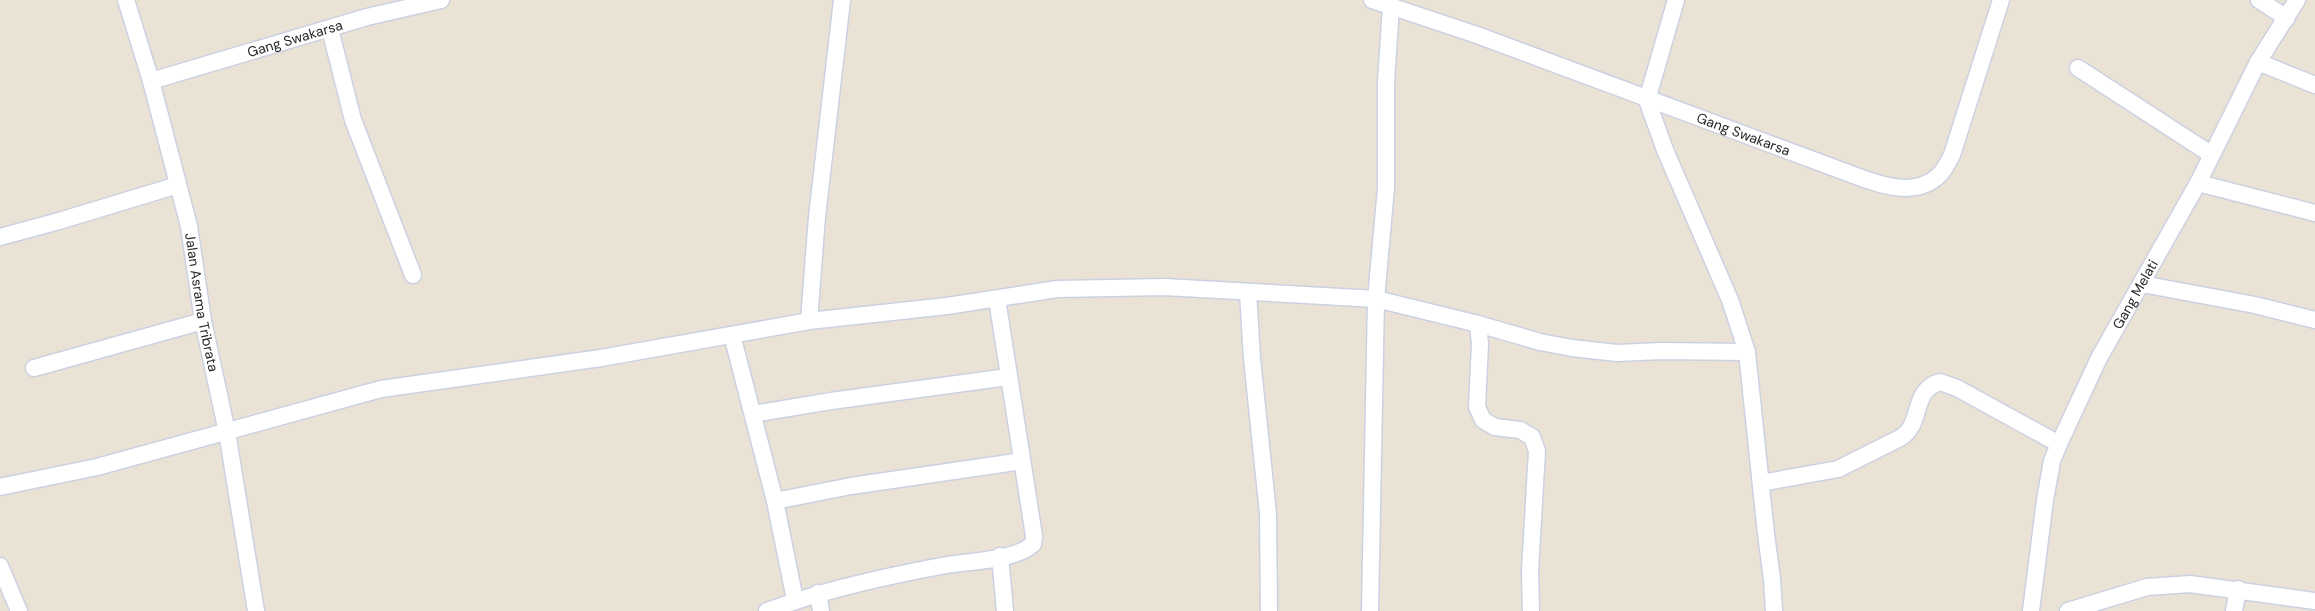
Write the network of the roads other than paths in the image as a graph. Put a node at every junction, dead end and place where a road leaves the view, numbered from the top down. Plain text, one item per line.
1 (126, 0) edge
2 (441, 0) edge
3 (842, 0) edge
4 (1372, 0) edge
5 (1676, 0) edge
6 (2001, 0) edge
7 (2259, 0) edge
8 (2297, 0) edge
9 (1391, 6) junction
10 (2287, 18) junction
11 (330, 29) junction
12 (2258, 62) junction
13 (2078, 68) dead end
14 (151, 81) junction
15 (2315, 85) edge
16 (1647, 100) junction
17 (2212, 155) junction
18 (2198, 183) junction
19 (178, 185) junction
20 (2315, 213) edge
21 (0, 237) edge
22 (413, 275) dead end
23 (2142, 284) junction
24 (1248, 293) junction
25 (996, 299) junction
26 (1376, 299) junction
27 (2315, 320) edge
28 (204, 321) junction
29 (809, 322) junction
30 (1478, 324) junction
31 (732, 335) junction
32 (1747, 352) junction
33 (34, 368) dead end
34 (1008, 377) junction
35 (753, 414) junction
36 (228, 432) junction
37 (2059, 444) junction
38 (1022, 461) junction
39 (1761, 483) junction
40 (0, 487) edge
41 (775, 501) junction
42 (1000, 556) junction
43 (0, 566) edge
44 (2238, 589) junction
45 (818, 593) junction
46 (795, 600) junction
47 (2315, 602) edge
48 (19, 611) edge
49 (256, 611) edge
50 (767, 611) edge
51 (821, 611) edge
52 (1005, 611) edge
53 (1269, 611) edge
54 (1370, 611) edge
55 (1531, 611) edge
56 (1774, 611) edge
57 (2031, 611) edge
58 (2068, 611) edge
59 (2234, 611) edge

1 - 14 street, Jalan Asrama Tribrata
2 - 11 street, Gang Swakarsa
3 - 29 street
4 - 9 street, Gang Swakarsa
5 - 16 street
6 - 16 street, Gang Swakarsa
7 - 10 street
8 - 10 street, Gang Melati
9 - 16 street, Gang Swakarsa
9 - 26 street
10 - 12 street, Gang Melati
11 - 14 street, Gang Swakarsa
11 - 22 street
12 - 15 street
12 - 17 street, Gang Melati
13 - 17 street
14 - 19 street, Jalan Asrama Tribrata
16 - 32 street
17 - 18 street, Gang Melati
18 - 20 street
18 - 23 street, Gang Melati
19 - 21 street
19 - 28 street, Jalan Asrama Tribrata
23 - 27 street
23 - 37 street, Gang Melati
24 - 25 street
24 - 26 street
24 - 53 street
25 - 29 street
25 - 34 street
26 - 30 street
26 - 54 street
28 - 33 street
28 - 36 street, Jalan Asrama Tribrata
29 - 31 street
30 - 32 street
30 - 55 street
31 - 35 street
31 - 36 street
32 - 39 street
34 - 35 street
34 - 38 street
35 - 41 street
36 - 40 street
36 - 49 street, Jalan Asrama Tribrata
37 - 39 street
37 - 57 street, Gang Melati
38 - 41 street
38 - 42 street
39 - 56 street
41 - 46 street
42 - 45 street
42 - 52 street
43 - 48 street
44 - 47 street
44 - 58 street
44 - 59 street
45 - 46 street
45 - 51 street
46 - 50 street

